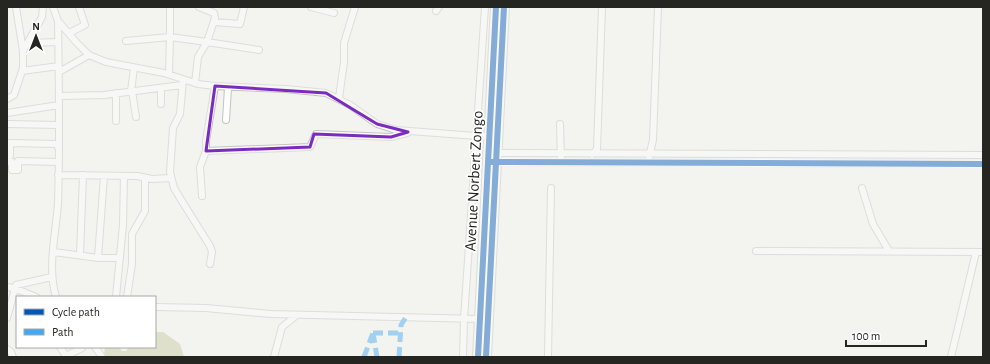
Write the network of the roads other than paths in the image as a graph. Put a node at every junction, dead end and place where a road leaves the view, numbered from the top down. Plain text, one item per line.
1 (16, 7) edge
2 (43, 7) edge
3 (53, 7) edge
4 (79, 7) edge
5 (170, 7) edge
6 (199, 7) edge
7 (244, 7) edge
8 (311, 7) edge
9 (355, 7) edge
10 (485, 7) edge
11 (496, 7) edge
12 (504, 7) edge
13 (602, 7) edge
14 (658, 7) edge
15 (334, 13) dead end
16 (58, 21) junction
17 (214, 22) junction
18 (69, 33) junction
19 (170, 37) junction
20 (126, 41) dead end
21 (29, 42) junction
22 (58, 42) junction
23 (207, 42) junction
24 (23, 50) junction
25 (259, 50) dead end
26 (89, 55) junction
27 (134, 68) junction
28 (59, 69) junction
29 (22, 71) junction
30 (168, 74) junction
31 (183, 82) junction
32 (195, 83) junction
33 (215, 86) junction
34 (161, 88) junction
35 (228, 88) junction
36 (131, 91) junction
37 (116, 93) junction
38 (60, 96) junction
39 (339, 98) junction
40 (7, 99) edge
41 (162, 104) dead end
42 (59, 105) junction
43 (7, 114) edge
44 (136, 117) dead end
45 (226, 120) dead end
46 (116, 121) dead end
47 (7, 124) edge
48 (560, 124) dead end
49 (59, 125) junction
50 (408, 132) junction
51 (477, 136) junction
52 (490, 137) junction
53 (9, 146) edge
54 (206, 150) junction
55 (58, 153) junction
56 (561, 153) junction
57 (594, 153) junction
58 (651, 154) junction
59 (983, 155) edge
60 (493, 157) junction
61 (7, 160) edge
62 (58, 162) junction
63 (561, 162) junction
64 (582, 162) junction
65 (647, 162) junction
66 (983, 164) edge
67 (58, 175) junction
68 (83, 175) junction
69 (104, 176) junction
70 (124, 176) junction
71 (146, 178) junction
72 (171, 178) junction
73 (551, 188) dead end
74 (862, 188) dead end
75 (202, 196) dead end
76 (756, 251) dead end
77 (54, 252) junction
78 (889, 252) junction
79 (976, 252) junction
80 (983, 252) edge
81 (80, 254) junction
82 (98, 258) junction
83 (120, 258) junction
84 (210, 264) dead end
85 (52, 277) junction
86 (7, 287) edge
87 (15, 289) junction
88 (33, 296) edge
89 (56, 296) edge
90 (116, 296) edge
91 (127, 296) edge
92 (156, 307) edge
93 (7, 314) edge
94 (297, 315) junction
95 (464, 319) junction
96 (479, 319) junction
97 (61, 348) edge
98 (82, 348) edge
99 (96, 348) edge
100 (7, 349) edge
101 (13, 357) edge
102 (80, 357) edge
103 (102, 357) edge
104 (274, 357) edge
105 (463, 357) edge
106 (478, 357) edge
107 (486, 357) edge
108 (548, 357) edge
109 (951, 357) edge

1 - 24 street
2 - 21 street
3 - 16 street
4 - 18 street
5 - 19 street
6 - 17 street
7 - 17 street
8 - 15 street
9 - 39 street
10 - 51 street
11 - 52 main road, Avenue Norbert Zongo
12 - 60 main road, Avenue Norbert Zongo
13 - 57 street
14 - 58 street
16 - 18 street
16 - 22 street
17 - 23 street
18 - 26 street
19 - 20 street
19 - 23 street
19 - 30 street
21 - 22 street
21 - 24 street
22 - 28 street
23 - 25 street
23 - 32 street
24 - 29 street
26 - 27 street
26 - 28 street
27 - 30 street
27 - 36 street
28 - 29 street
28 - 38 street
29 - 40 street
30 - 31 street
31 - 32 street
31 - 34 street
31 - 72 street
32 - 33 street
33 - 35 street
33 - 54 street
34 - 36 street
34 - 41 street
35 - 39 street
35 - 45 street
36 - 37 street
36 - 44 street
37 - 38 street
37 - 46 street
38 - 42 street
39 - 50 street
42 - 43 street
42 - 49 street
47 - 49 street
48 - 56 street
49 - 55 street
50 - 51 street
50 - 54 street
51 - 52 street
51 - 95 street
52 - 60 main road, Avenue Norbert Zongo
53 - 55 street
53 - 61 street
54 - 75 street
55 - 62 street
56 - 57 street
56 - 60 street
56 - 63 street
57 - 58 street
57 - 64 street
58 - 59 street
58 - 65 street
60 - 63 street
60 - 96 main road, Avenue Norbert Zongo
60 - 107 main road, Avenue Norbert Zongo
61 - 62 street
62 - 67 street
63 - 64 street
64 - 65 street
65 - 66 street
67 - 68 street
67 - 77 street
68 - 69 street
68 - 81 street
69 - 70 street
69 - 82 street
70 - 71 street
70 - 83 street
71 - 72 street
71 - 91 street
72 - 84 street
73 - 108 street
74 - 78 street
76 - 78 street
77 - 81 street
77 - 85 street
78 - 79 street
79 - 80 street
79 - 109 street
81 - 82 street
82 - 83 street
83 - 90 street
85 - 87 street
85 - 89 street
86 - 87 street
87 - 88 street
87 - 93 street
92 - 94 street
94 - 95 street
94 - 104 street
95 - 96 street
95 - 105 street
96 - 106 main road, Avenue Norbert Zongo
97 - 98 street
98 - 102 street
99 - 103 street
100 - 101 street

